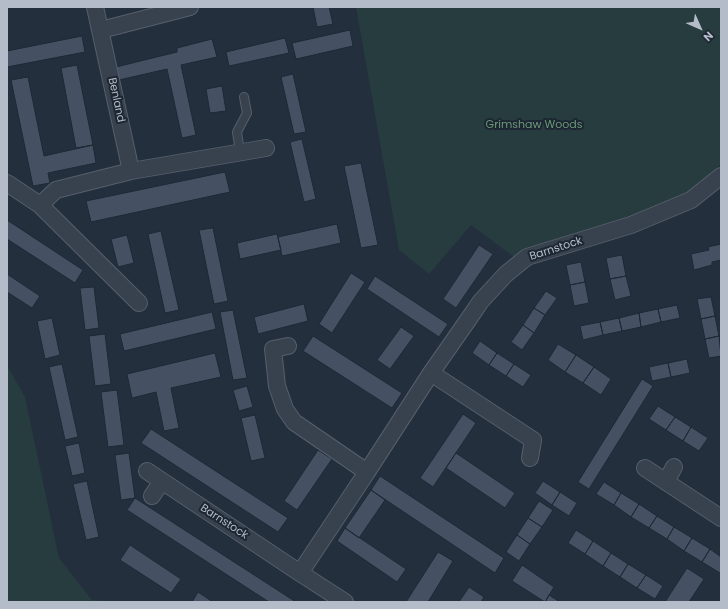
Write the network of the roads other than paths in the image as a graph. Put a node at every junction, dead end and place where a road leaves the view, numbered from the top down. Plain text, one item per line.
1 (95, 7) edge
2 (190, 7) edge
3 (101, 30) junction
4 (244, 97) dead end
5 (266, 148) dead end
6 (240, 152) junction
7 (131, 171) junction
8 (721, 176) edge
9 (7, 183) edge
10 (40, 206) junction
11 (140, 303) dead end
12 (288, 346) dead end
13 (432, 373) junction
14 (530, 458) dead end
15 (674, 467) dead end
16 (645, 468) dead end
17 (147, 471) dead end
18 (367, 472) junction
19 (162, 481) junction
20 (666, 482) junction
21 (152, 496) dead end
22 (721, 518) edge
23 (300, 573) junction
24 (345, 602) edge

1 - 3 street, Benland
2 - 3 street
3 - 7 street, Benland
4 - 6 lane
5 - 6 street
6 - 7 street
7 - 10 street
8 - 13 street, Barnstock
9 - 10 street
10 - 11 street
12 - 18 street
13 - 14 street
13 - 18 street, Barnstock
15 - 20 street
16 - 20 street
17 - 19 street, Barnstock
18 - 23 street, Barnstock
19 - 21 street
19 - 23 street, Barnstock
20 - 22 street
23 - 24 street, Barnstock

